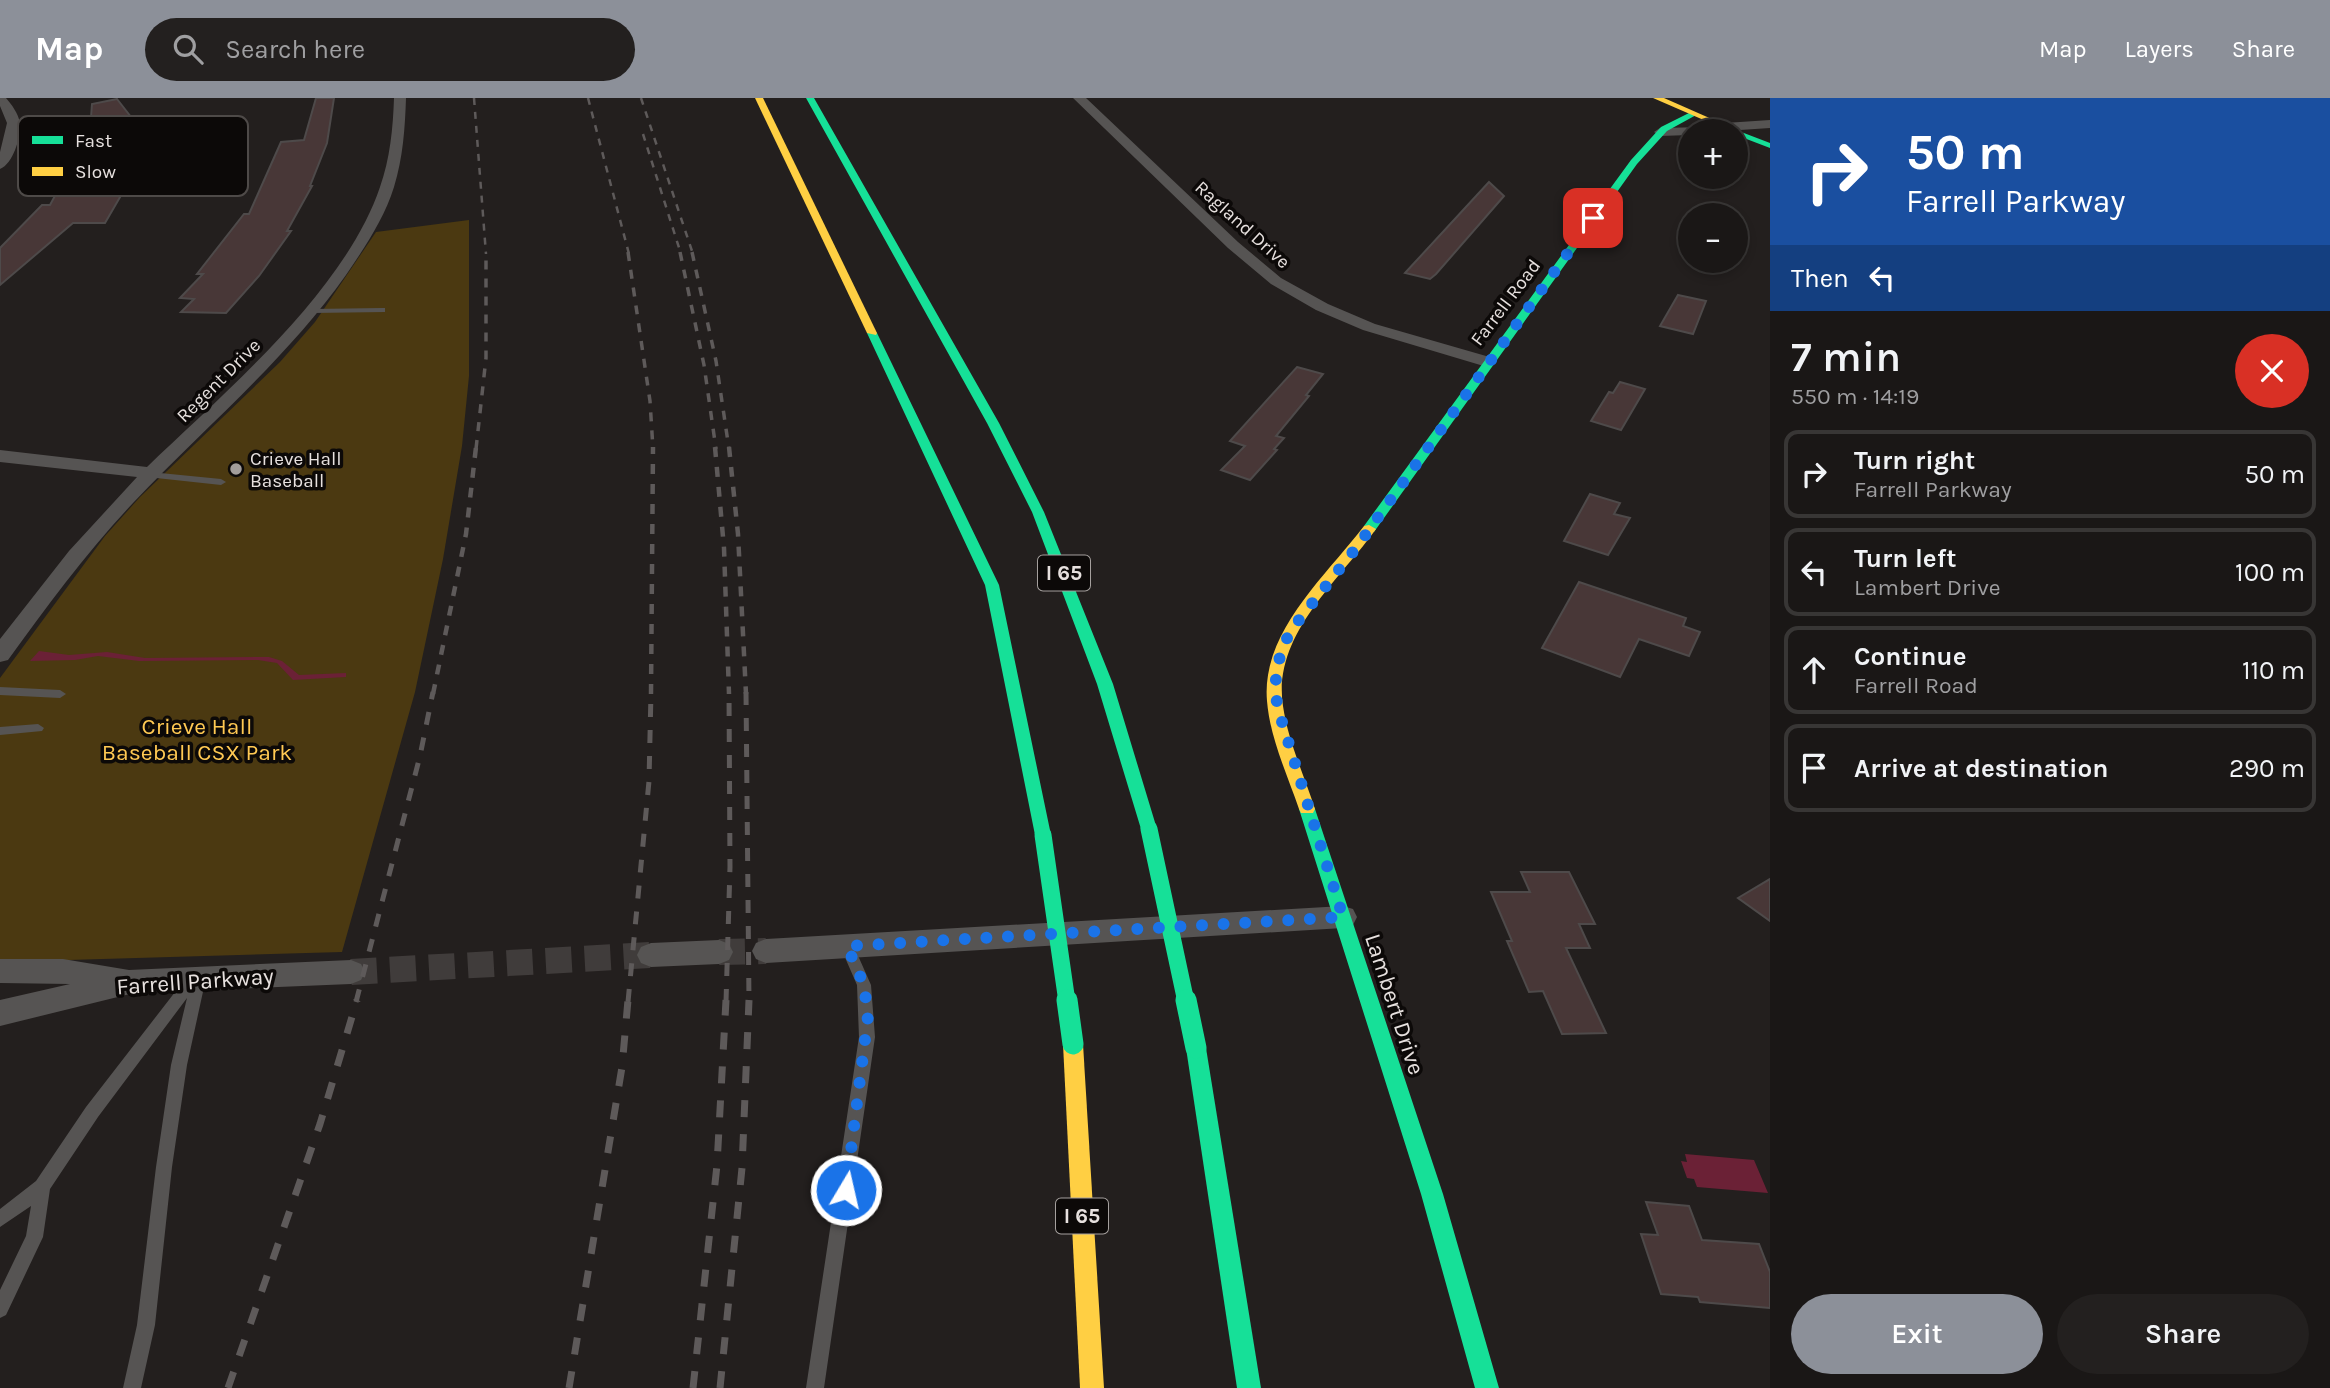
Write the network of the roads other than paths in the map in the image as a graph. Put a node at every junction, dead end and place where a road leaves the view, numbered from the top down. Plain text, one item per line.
1 (400, 98) edge
2 (760, 98) edge
3 (810, 98) edge
4 (1079, 98) edge
5 (1657, 98) edge
6 (0, 99) edge
7 (1694, 114) junction
8 (1705, 119) edge
9 (1770, 124) edge
10 (1748, 129) edge
11 (1660, 132) junction
12 (1678, 132) edge
13 (1748, 138) edge
14 (1768, 145) edge
15 (0, 165) edge
16 (382, 310) dead end
17 (312, 311) junction
18 (1487, 362) junction
19 (0, 456) edge
20 (151, 474) junction
21 (221, 482) dead end
22 (1312, 601) joint
23 (0, 655) edge
24 (0, 691) edge
25 (60, 694) dead end
26 (38, 728) dead end
27 (0, 731) edge
28 (1343, 917) junction
29 (847, 946) junction
30 (766, 951) tunnel mouth
31 (719, 952) tunnel mouth
32 (652, 955) tunnel mouth
33 (0, 971) edge
34 (351, 972) tunnel mouth
35 (197, 978) junction
36 (134, 981) junction
37 (0, 1013) edge
38 (42, 1187) junction
39 (0, 1219) edge
40 (0, 1309) edge
41 (132, 1388) edge
42 (815, 1388) edge
43 (1092, 1388) edge
44 (1250, 1388) edge
45 (1487, 1388) edge

1 - 17 street, Regent Drive
2 - 43 main road, I 65, bridge
3 - 44 main road, I 65, bridge
4 - 18 street, Ragland Drive
5 - 7 main road
6 - 15 street
7 - 8 main road
7 - 11 main road, Farrell Road
9 - 10 street
11 - 12 street
11 - 18 main road, Farrell Road
13 - 14 main road
16 - 17 lane
17 - 20 street, Regent Drive
18 - 22 main road, Farrell Road
19 - 20 street
20 - 21 lane
20 - 23 street, Regent Drive
22 - 28 main road, Lambert Drive
24 - 25 lane
26 - 27 lane
28 - 29 street
28 - 45 main road, Lambert Drive
29 - 30 street
29 - 42 lane
31 - 32 street
33 - 36 street
34 - 35 street, Farrell Parkway
35 - 36 street, Farrell Parkway
35 - 38 lane
35 - 41 lane
36 - 37 street, Farrell Parkway
38 - 39 lane
38 - 40 lane

